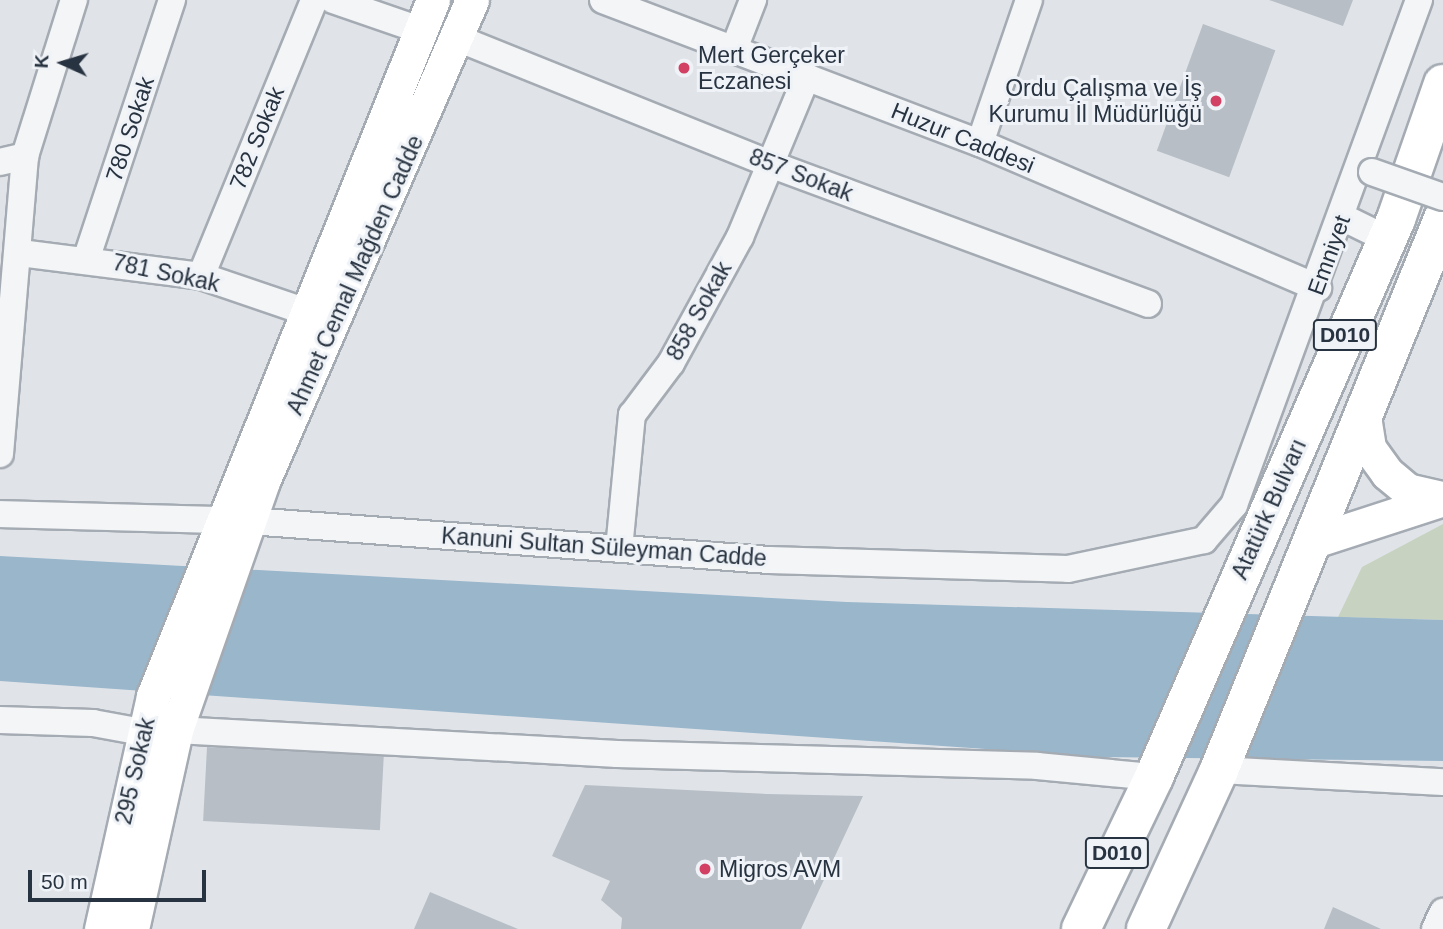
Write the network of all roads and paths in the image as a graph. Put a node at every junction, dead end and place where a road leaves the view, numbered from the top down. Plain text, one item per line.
1 (74, 0) edge
2 (172, 0) edge
3 (314, 0) edge
4 (333, 0) edge
5 (433, 0) edge
6 (472, 0) edge
7 (603, 0) edge
8 (753, 0) edge
9 (1028, 0) edge
10 (1419, 0) edge
11 (420, 30) junction
12 (457, 38) junction
13 (734, 49) junction
14 (807, 76) junction
15 (1443, 84) edge
16 (980, 143) junction
17 (13, 159) edge
18 (770, 164) junction
19 (1372, 172) dead end
20 (1443, 197) edge
21 (1342, 217) junction
22 (1443, 219) edge
23 (1387, 239) junction
24 (20, 253) junction
25 (87, 257) junction
26 (201, 276) junction
27 (1318, 288) junction
28 (1148, 304) dead end
29 (307, 312) junction
30 (1364, 416) junction
31 (0, 454) edge
32 (1443, 498) edge
33 (0, 514) edge
34 (232, 536) junction
35 (1204, 540) joint
36 (1314, 541) junction
37 (619, 549) junction
38 (171, 709) junction
39 (0, 720) edge
40 (142, 732) junction
41 (1154, 777) junction
42 (1214, 781) junction
43 (1443, 782) edge
44 (1443, 912) edge
45 (101, 929) edge
46 (132, 929) edge
47 (1081, 929) edge
48 (1146, 929) edge
49 (1435, 929) edge

1 - 17 street
2 - 25 street, 780 Sokak
3 - 26 street, 782 Sokak
4 - 11 street
5 - 11 main road, Ahmet Cemal Mağden Cadde
6 - 12 main road, Ahmet Cemal Mağden Cadde
7 - 13 street, Huzur Caddesi
8 - 13 street
9 - 16 street
10 - 21 street, Emniyet
11 - 29 main road, Ahmet Cemal Mağden Cadde
12 - 18 street, 857 Sokak
12 - 34 main road, Ahmet Cemal Mağden Cadde
13 - 14 street, Huzur Caddesi
14 - 16 street, Huzur Caddesi
14 - 18 street, 858 Sokak
15 - 23 highway, Atatürk Bulvarı / D010
16 - 27 street, Huzur Caddesi
17 - 24 street
18 - 28 street, 857 Sokak
18 - 37 street, 858 Sokak
19 - 20 street, bridge
21 - 23 street
21 - 27 street, Emniyet
22 - 30 highway, D010
23 - 41 highway, Atatürk Bulvarı / D010
24 - 25 street, 781 Sokak
24 - 31 street
25 - 26 street, 781 Sokak
26 - 29 street, 781 Sokak
27 - 35 street, Emniyet
29 - 34 main road, Ahmet Cemal Mağden Cadde
30 - 32 main road
30 - 36 highway, D010
32 - 36 main road
33 - 34 street, Kanuni Sultan Süleyman Cadde
34 - 37 street, Kanuni Sultan Süleyman Cadde
34 - 38 main road
35 - 37 street, Kanuni Sultan Süleyman Cadde
36 - 42 highway, D010
38 - 40 main road, 295 Sokak
38 - 41 street
38 - 46 main road, 295 Sokak
39 - 40 street
40 - 45 main road, 295 Sokak
41 - 47 highway, Atatürk Bulvarı / D010
42 - 43 street
42 - 48 highway, D010
44 - 49 street

